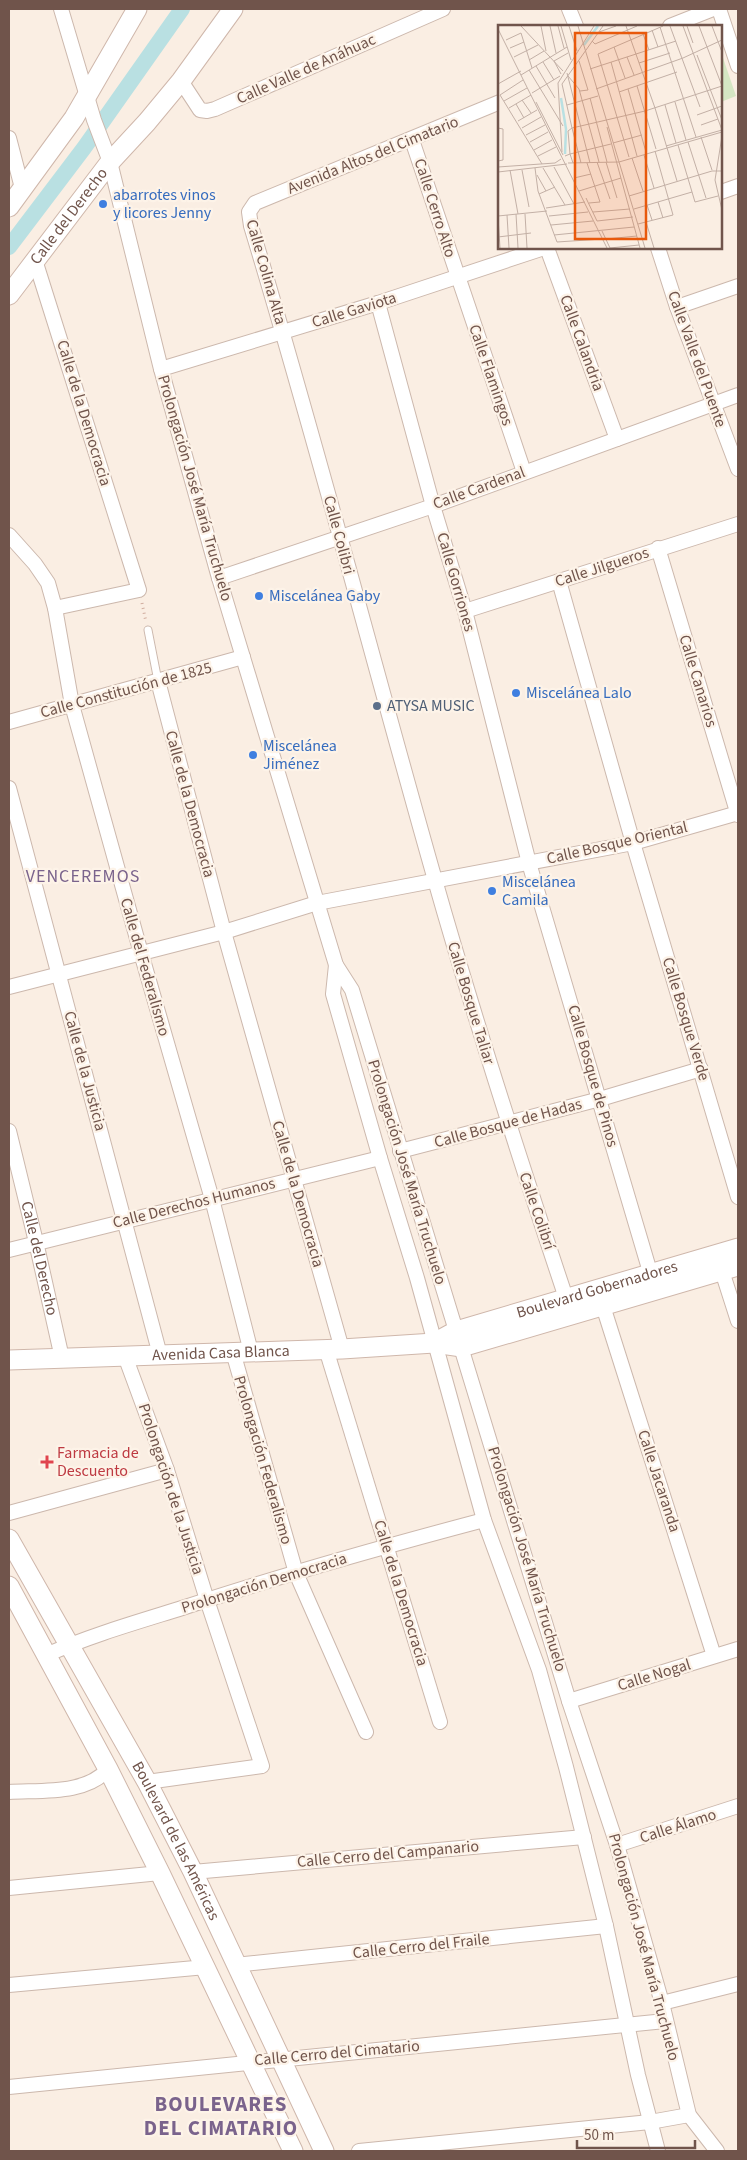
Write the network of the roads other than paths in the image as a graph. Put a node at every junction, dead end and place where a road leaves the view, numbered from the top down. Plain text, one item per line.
1 (61, 9) edge
2 (137, 9) edge
3 (233, 9) edge
4 (443, 9) edge
5 (569, 9) edge
6 (713, 9) edge
7 (719, 9) edge
8 (576, 25) edge
9 (673, 25) edge
10 (738, 66) edge
11 (180, 81) junction
12 (87, 96) junction
13 (498, 103) edge
14 (9, 138) edge
15 (412, 140) junction
16 (108, 157) junction
17 (738, 186) edge
18 (22, 188) junction
19 (722, 192) edge
20 (9, 207) edge
21 (249, 212) joint
22 (543, 249) edge
23 (546, 249) edge
24 (658, 249) edge
25 (35, 260) junction
26 (457, 277) junction
27 (738, 286) edge
28 (9, 295) edge
29 (378, 303) junction
30 (677, 307) junction
31 (284, 332) junction
32 (162, 370) junction
33 (738, 395) edge
34 (713, 404) junction
35 (617, 439) junction
36 (738, 469) edge
37 (524, 472) junction
38 (433, 506) junction
39 (738, 524) edge
40 (9, 535) edge
41 (340, 536) junction
42 (658, 548) junction
43 (220, 578) junction
44 (559, 582) junction
45 (55, 608) junction
46 (465, 611) junction
47 (148, 630) road end
48 (244, 657) junction
49 (158, 681) junction
50 (72, 705) junction
51 (9, 722) edge
52 (9, 788) edge
53 (738, 814) edge
54 (633, 842) junction
55 (529, 862) junction
56 (435, 882) junction
57 (317, 903) junction
58 (224, 932) junction
59 (141, 954) junction
60 (336, 965) junction
61 (58, 975) junction
62 (9, 987) edge
63 (701, 1069) junction
64 (600, 1099) junction
65 (508, 1124) junction
66 (9, 1131) edge
67 (400, 1151) junction
68 (380, 1158) junction
69 (294, 1178) junction
70 (738, 1197) edge
71 (212, 1199) junction
72 (125, 1220) junction
73 (36, 1242) junction
74 (738, 1248) edge
75 (9, 1250) edge
76 (730, 1269) edge
77 (653, 1282) junction
78 (566, 1298) junction
79 (603, 1306) junction
80 (738, 1321) edge
81 (459, 1339) junction
82 (434, 1343) junction
83 (334, 1349) junction
84 (242, 1352) junction
85 (160, 1354) junction
86 (125, 1356) junction
87 (62, 1358) junction
88 (9, 1360) edge
89 (167, 1470) junction
90 (9, 1513) edge
91 (484, 1520) junction
92 (9, 1539) edge
93 (387, 1546) junction
94 (296, 1573) junction
95 (9, 1586) edge
96 (207, 1600) junction
97 (69, 1645) junction
98 (738, 1649) edge
99 (46, 1655) junction
100 (714, 1656) junction
101 (569, 1700) junction
102 (440, 1722) dead end
103 (366, 1732) dead end
104 (108, 1769) junction
105 (147, 1782) junction
106 (9, 1792) edge
107 (738, 1806) edge
108 (584, 1837) junction
109 (617, 1846) junction
110 (160, 1872) junction
111 (192, 1872) junction
112 (9, 1888) edge
113 (606, 1926) junction
114 (235, 1965) junction
115 (206, 1967) junction
116 (738, 1984) edge
117 (9, 1985) edge
118 (662, 2003) junction
119 (665, 2021) junction
120 (628, 2024) junction
121 (281, 2060) junction
122 (252, 2061) junction
123 (9, 2086) edge
124 (690, 2115) junction
125 (650, 2122) junction
126 (293, 2151) edge
127 (324, 2151) edge
128 (359, 2151) edge
129 (658, 2151) edge
130 (717, 2151) edge

1 - 12 street, Prolongación José María Truchuelo
2 - 12 main road
3 - 11 main road, Calle del Derecho
4 - 11 street, Calle Valle de Anáhuac
5 - 8 street
6 - 9 street
7 - 10 street
11 - 16 main road, Calle del Derecho
12 - 16 street, Prolongación José María Truchuelo
12 - 18 main road
13 - 15 street, Avenida Altos del Cimatario
14 - 18 street
15 - 21 street, Avenida Altos del Cimatario
15 - 26 street, Calle Cerro Alto
16 - 25 main road, Calle del Derecho
16 - 32 street, Prolongación José María Truchuelo
17 - 19 street
18 - 20 main road
21 - 31 street, Calle Colina Alta
22 - 26 street, Calle Gaviota
23 - 35 street, Calle Calandria
24 - 30 street, Calle Valle del Puente
25 - 28 main road, Calle del Derecho
25 - 45 street, Calle de la Democracia
26 - 29 street, Calle Gaviota
26 - 37 street, Calle Flamingos
27 - 30 street
29 - 31 street, Calle Gaviota
29 - 38 street, Calle Gorriones
30 - 34 street, Calle Valle del Puente
31 - 32 street, Calle Gaviota
31 - 41 street, Calle Colibri
32 - 43 street, Prolongación José María Truchuelo
33 - 34 street, Calle Cardenal
34 - 35 street, Calle Cardenal
34 - 36 street, Calle Valle del Puente
35 - 37 street, Calle Cardenal
37 - 38 street, Calle Cardenal
38 - 41 street, Calle Cardenal
38 - 46 street, Calle Gorriones
39 - 42 street, Calle Jilgueros
40 - 45 street, Calle del Federalismo
41 - 43 street, Calle Cardenal
41 - 56 street, Calle Colibri
42 - 44 street, Calle Jilgueros
42 - 53 street, Calle Canarios
43 - 48 street, Prolongación José María Truchuelo
44 - 46 street, Calle Jilgueros
44 - 54 street, Calle Bosque Verde
45 - 50 street, Calle del Federalismo
46 - 55 street, Calle Gorriones
47 - 49 lane, Calle de la Democracia
48 - 49 street, Calle Constitución de 1825
48 - 57 street, Prolongación José María Truchuelo
49 - 50 street, Calle Constitución de 1825
49 - 58 street, Calle de la Democracia
50 - 51 street, Calle Constitución de 1825
50 - 59 street, Calle del Federalismo
52 - 61 street, Calle de la Justicia
53 - 54 street, Calle Bosque Oriental
54 - 55 street, Calle Bosque Oriental
54 - 63 street, Calle Bosque Verde
55 - 56 street, Calle Bosque Oriental
55 - 64 street, Calle Bosque de Pinos
56 - 57 street, Calle Bosque Oriental
56 - 65 street, Calle Bosque Taliar
57 - 58 street, Calle Bosque Oriental
57 - 60 street, Prolongación José María Truchuelo
58 - 59 street, Calle Bosque Oriental
58 - 69 street, Calle de la Democracia
59 - 61 street, Calle Bosque Oriental
59 - 71 street, Calle del Federalismo
60 - 67 street, Prolongación José María Truchuelo
60 - 68 street, Prolongación José María Truchuelo
61 - 62 street, Calle Bosque Oriental
61 - 72 street, Calle de la Justicia
63 - 64 street, Calle Bosque de Hadas
63 - 70 street, Calle Bosque Verde
64 - 65 street, Calle Bosque de Hadas
64 - 77 street, Calle Bosque de Pinos
65 - 67 street, Calle Bosque de Hadas
65 - 78 street, Calle Colibrí
66 - 73 street, Calle del Derecho
67 - 81 street, Prolongación José María Truchuelo
68 - 69 street, Calle Derechos Humanos
68 - 82 street, Prolongación José María Truchuelo
69 - 71 street, Calle Derechos Humanos
69 - 83 street, Calle de la Democracia
71 - 72 street, Calle Derechos Humanos
71 - 84 street, Calle del Federalismo
72 - 73 street, Calle Derechos Humanos
72 - 85 street, Calle de la Justicia
73 - 75 street, Calle Derechos Humanos
73 - 87 street, Calle del Derecho
74 - 77 main road, Boulevard Gobernadores
76 - 77 main road, Boulevard Gobernadores
76 - 80 street
77 - 78 main road, Boulevard Gobernadores
77 - 79 main road, Boulevard Gobernadores
78 - 81 main road, Boulevard Gobernadores
79 - 81 main road, Boulevard Gobernadores
79 - 100 street, Calle Jacaranda
81 - 82 main road, Avenida Casa Blanca
81 - 101 street, Prolongación José María Truchuelo
82 - 83 main road, Avenida Casa Blanca
82 - 91 street, Prolongación José María Truchuelo
83 - 84 main road, Avenida Casa Blanca
83 - 93 street, Calle de la Democracia
84 - 85 main road, Avenida Casa Blanca
84 - 94 street, Prolongación Federalismo
85 - 86 main road, Avenida Casa Blanca
86 - 87 main road, Avenida Casa Blanca
86 - 89 street, Prolongación de la Justicia
87 - 88 main road, Avenida Casa Blanca
89 - 90 street
89 - 96 street, Prolongación de la Justicia
91 - 93 street, Prolongación Democracia
91 - 108 street, Prolongación José María Truchuelo
92 - 97 main road, Boulevard de las Américas
93 - 94 street, Prolongación Democracia
93 - 102 street, Calle de la Democracia
94 - 96 street, Prolongación Democracia
94 - 103 street, Prolongación Federalismo
95 - 99 main road, Boulevard de las Américas
96 - 97 street, Prolongación Democracia
96 - 105 street, Prolongación de la Justicia
97 - 99 street, Prolongación Democracia
97 - 105 main road, Boulevard de las Américas
98 - 100 street, Calle Nogal
99 - 104 main road, Boulevard de las Américas
100 - 101 street, Calle Nogal
101 - 109 street, Prolongación José María Truchuelo
104 - 106 street
104 - 110 main road, Boulevard de las Américas
105 - 111 main road, Boulevard de las Américas
107 - 109 street, Calle Álamo
108 - 111 street, Calle Cerro del Campanario
108 - 113 street, Prolongación José María Truchuelo
109 - 118 street, Prolongación José María Truchuelo
110 - 112 street
110 - 115 main road, Boulevard de las Américas
111 - 114 main road, Boulevard de las Américas
113 - 114 street, Calle Cerro del Fraile
113 - 120 street, Prolongación José María Truchuelo
114 - 121 main road, Boulevard de las Américas
115 - 117 street
115 - 122 main road, Boulevard de las Américas
116 - 118 street
118 - 119 street, Prolongación José María Truchuelo
119 - 120 street, Calle Cerro del Cimatario
119 - 124 street, Prolongación José María Truchuelo
120 - 121 street, Calle Cerro del Cimatario
120 - 125 street, Prolongación José María Truchuelo
121 - 122 street, Calle Cerro del Cimatario
121 - 127 main road, Boulevard de las Américas
122 - 123 street, Calle Cerro del Cimatario
122 - 126 main road, Boulevard de las Américas
124 - 125 street
124 - 130 street, Prolongación José María Truchuelo
125 - 128 street
125 - 129 street, Prolongación José María Truchuelo

